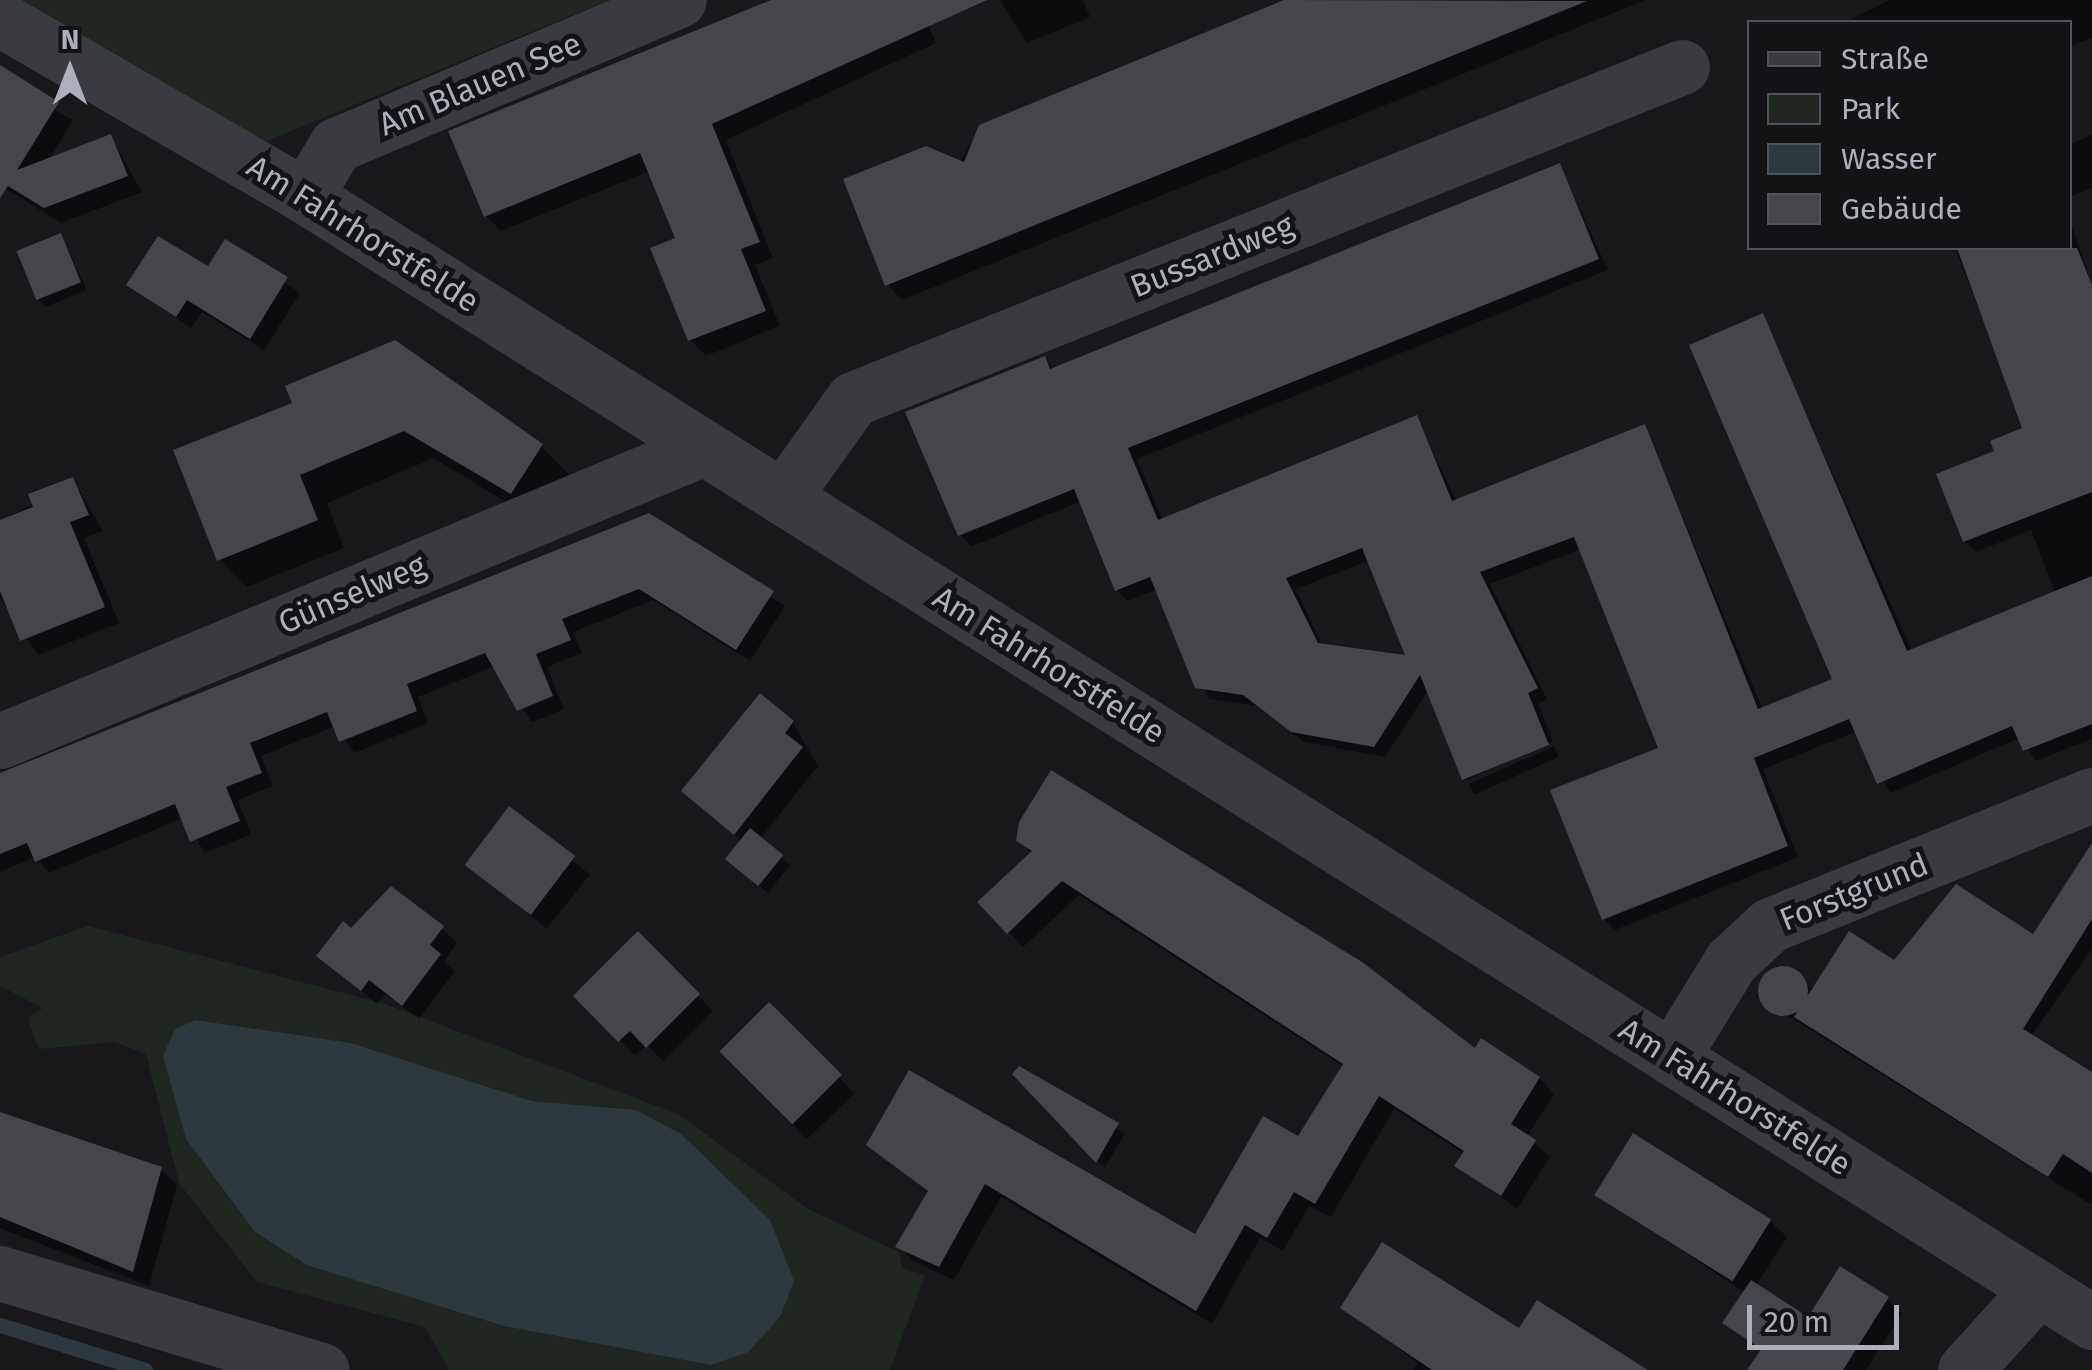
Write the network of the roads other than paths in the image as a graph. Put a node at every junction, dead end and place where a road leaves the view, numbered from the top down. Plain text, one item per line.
1 (679, 0) edge
2 (0, 19) edge
3 (1682, 67) dead end
4 (305, 196) junction
5 (704, 448) junction
6 (784, 497) junction
7 (0, 741) edge
8 (2092, 795) edge
9 (1672, 1057) junction
10 (0, 1273) edge
11 (2039, 1288) junction
12 (2092, 1322) edge
13 (322, 1370) edge
14 (1965, 1370) edge

1 - 4 street, Am Blauen See
2 - 4 street, Am Fahrhorstfelde
3 - 6 street, Bussardweg
4 - 5 street, Am Fahrhorstfelde
5 - 6 street, Am Fahrhorstfelde
5 - 7 street, Günselweg
6 - 9 street, Am Fahrhorstfelde
8 - 9 street, Forstgrund
9 - 11 street, Am Fahrhorstfelde
10 - 13 street
11 - 12 street, Am Fahrhorstfelde
11 - 14 street

